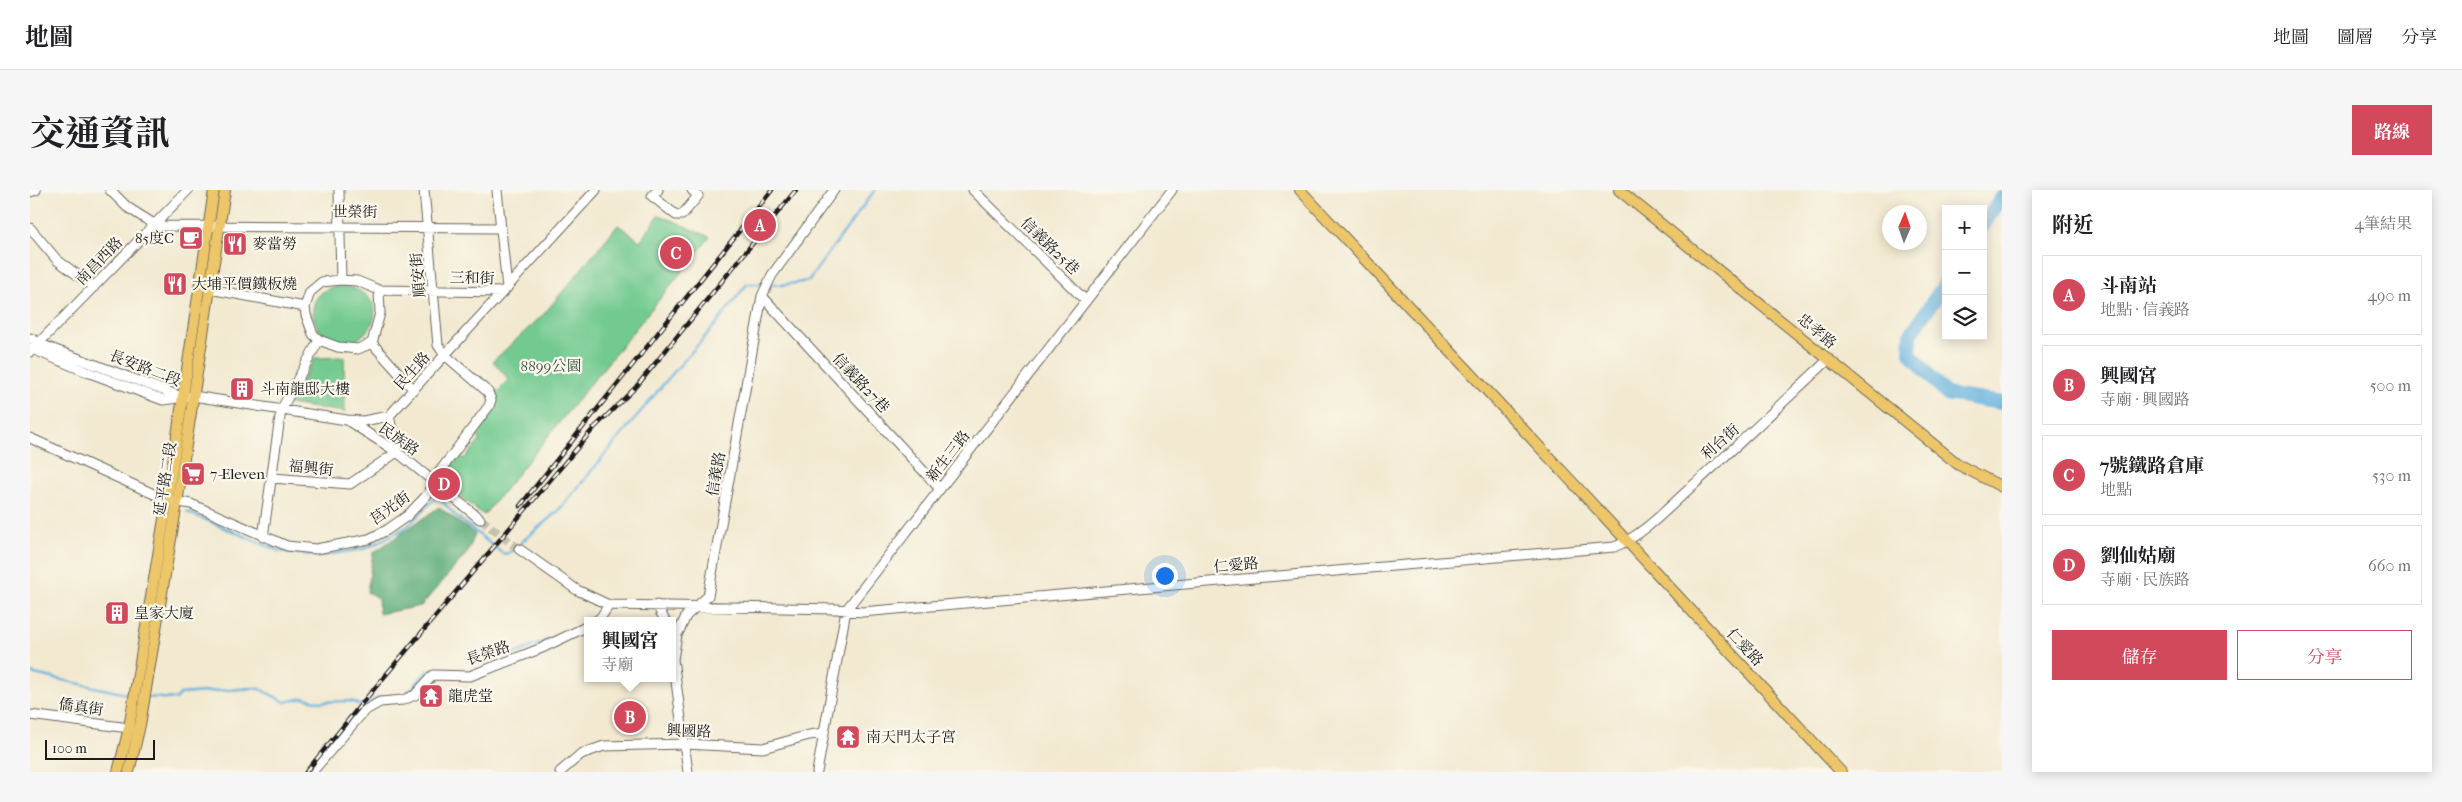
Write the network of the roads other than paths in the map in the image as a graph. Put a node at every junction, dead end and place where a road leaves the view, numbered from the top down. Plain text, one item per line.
1 (36, 190) edge
2 (110, 190) edge
3 (188, 190) edge
4 (214, 190) edge
5 (225, 190) edge
6 (339, 190) edge
7 (424, 190) edge
8 (496, 190) edge
9 (596, 190) edge
10 (658, 190) edge
11 (692, 190) edge
12 (834, 190) edge
13 (973, 190) edge
14 (1172, 190) edge
15 (1300, 190) edge
16 (1618, 190) edge
17 (30, 192) edge
18 (153, 225) junction
19 (220, 225) junction
20 (340, 226) junction
21 (428, 226) junction
22 (30, 228) edge
23 (209, 228) junction
24 (501, 228) junction
25 (341, 280) junction
26 (94, 287) junction
27 (210, 289) junction
28 (379, 290) junction
29 (433, 290) junction
30 (506, 290) junction
31 (762, 296) junction
32 (1086, 301) junction
33 (305, 307) junction
34 (30, 338) edge
35 (319, 340) junction
36 (40, 343) junction
37 (372, 343) junction
38 (31, 350) edge
39 (445, 355) junction
40 (1828, 360) junction
41 (414, 390) junction
42 (188, 396) junction
43 (281, 410) junction
44 (389, 416) junction
45 (347, 420) junction
46 (30, 438) edge
47 (397, 452) junction
48 (272, 478) junction
49 (434, 483) junction
50 (2002, 487) edge
51 (940, 489) junction
52 (172, 502) junction
53 (480, 519) tunnel mouth
54 (263, 537) junction
55 (1627, 542) junction
56 (520, 549) tunnel mouth
57 (609, 605) junction
58 (656, 605) junction
59 (701, 605) junction
60 (846, 610) junction
61 (602, 617) edge
62 (663, 617) edge
63 (584, 628) edge
64 (676, 641) edge
65 (676, 680) edge
66 (30, 714) edge
67 (129, 728) junction
68 (824, 733) junction
69 (685, 744) junction
70 (118, 772) edge
71 (129, 772) edge
72 (312, 772) edge
73 (560, 772) edge
74 (688, 772) edge
75 (817, 772) edge
76 (1841, 772) edge

1 - 17 street
2 - 18 street
3 - 18 street, 南昌西路
4 - 23 main road, 延平路二段
5 - 19 main road, 延平路二段
6 - 20 street
7 - 21 street, 順安街
8 - 24 street
9 - 30 street, 民生路
10 - 11 street
12 - 31 street, 信義路
13 - 32 street, 信義路25巷
14 - 32 street, 新生三路
15 - 55 main road, 仁愛路
16 - 40 main road, 忠孝路
18 - 23 street, 世榮街
18 - 26 street, 南昌西路
19 - 20 street, 世榮街
19 - 23 street, 世榮街
19 - 27 main road, 延平路二段
20 - 21 street, 世榮街
20 - 25 street
21 - 24 street, 世榮街
21 - 29 street, 順安街
22 - 26 street
23 - 42 main road, 延平路二段
24 - 30 street
25 - 28 street
25 - 33 street
26 - 36 street, 南昌西路
27 - 33 street
27 - 42 main road, 延平路二段
28 - 29 street, 三和街
28 - 37 street
29 - 30 street, 三和街
29 - 39 street, 順安街
30 - 39 street, 民生路
31 - 51 street, 信義路27巷
31 - 59 street, 信義路
32 - 51 street, 新生三路
33 - 35 street
34 - 36 street, 長安路二段
35 - 37 street
35 - 43 street
36 - 38 street, 南昌西路
36 - 42 street, 長安路二段
37 - 41 street
38 - 42 street, 長安路二段
39 - 41 street, 民生路
39 - 49 street, 莒光街
40 - 50 main road, 忠孝路
40 - 55 street, 利台街
41 - 44 street, 民生路
42 - 43 street
42 - 52 main road, 延平路二段
43 - 45 street
43 - 48 street
44 - 45 street
44 - 47 street
45 - 47 street, 民族路
46 - 52 street, 莒光街
47 - 48 street, 福興街
47 - 49 street, 民族路
48 - 54 street
49 - 53 street, 民族路
49 - 54 street, 莒光街
51 - 60 street, 新生三路
52 - 54 street, 莒光街
52 - 67 main road, 延平路二段
52 - 71 main road, 延平路二段
55 - 60 street, 仁愛路
55 - 76 main road, 仁愛路
56 - 57 street
57 - 58 street
57 - 61 street
58 - 59 street
58 - 62 street
59 - 60 street
59 - 64 street, 信義路
60 - 68 street, 新生三路
63 - 72 street, 長榮路
65 - 69 street, 信義路
66 - 67 street, 僑真街
67 - 70 main road, 延平路二段
68 - 69 street, 興國路
68 - 75 street, 新生三路
69 - 73 street, 興國路
69 - 74 street, 信義路

